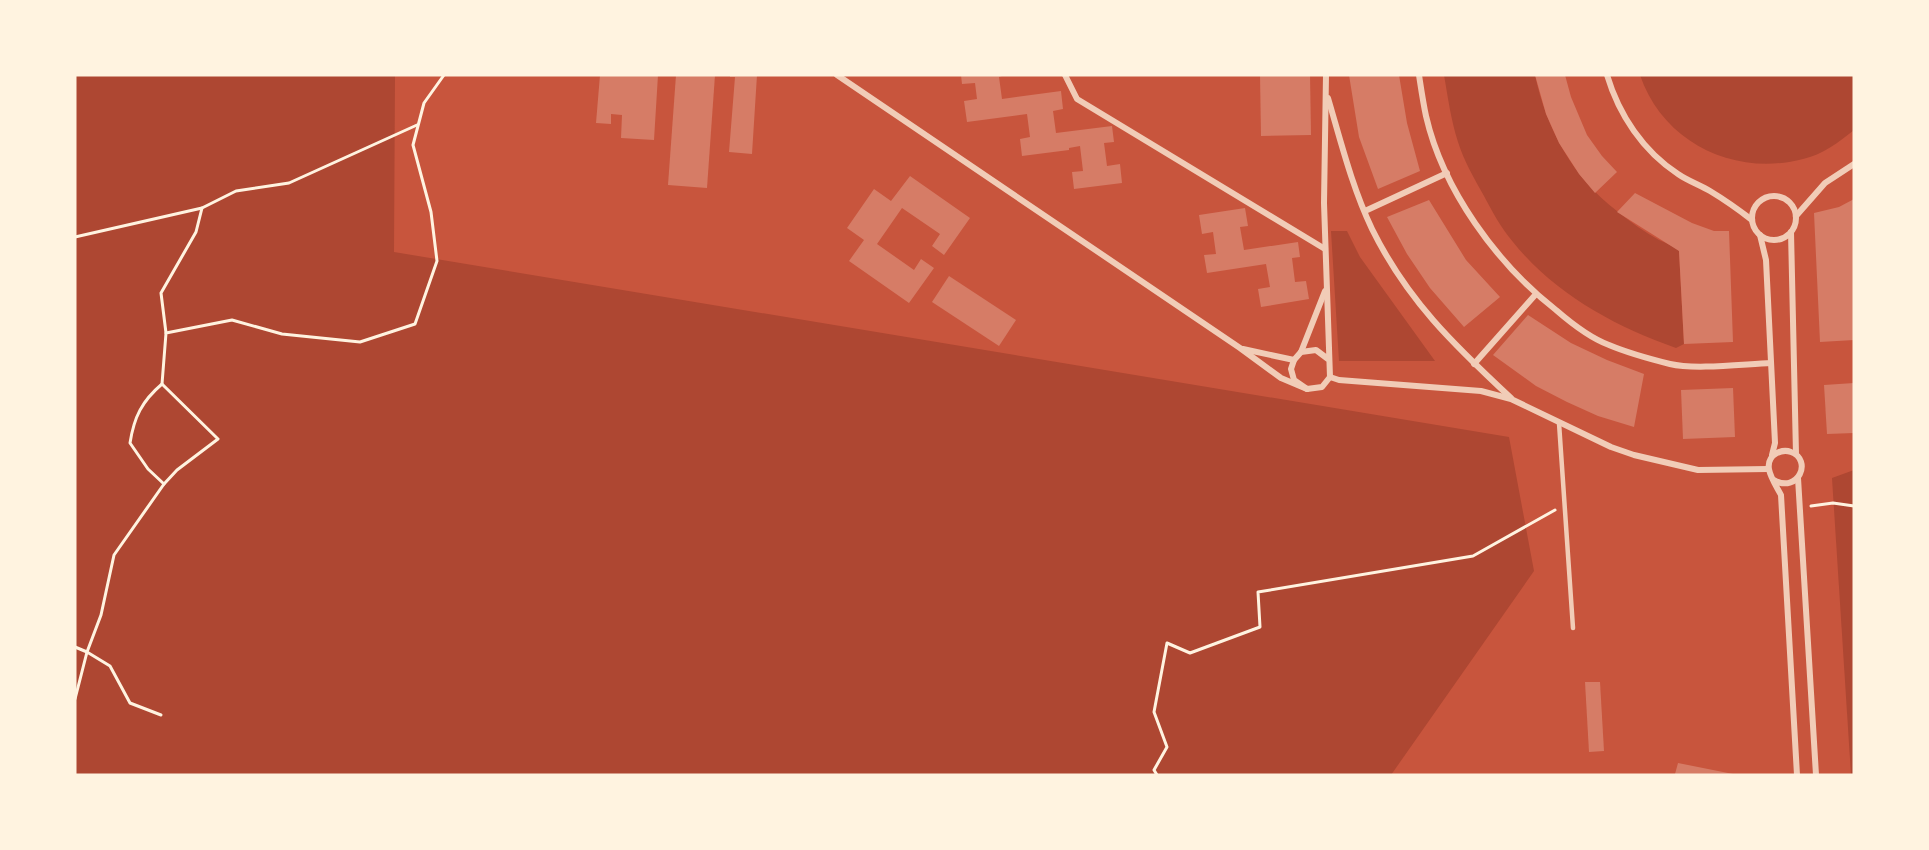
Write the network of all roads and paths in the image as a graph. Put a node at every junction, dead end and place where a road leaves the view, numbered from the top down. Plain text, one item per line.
1 (444, 75) edge
2 (837, 75) edge
3 (1065, 75) edge
4 (1326, 75) edge
5 (1419, 75) edge
6 (1607, 75) edge
7 (1326, 90) junction
8 (418, 124) junction
9 (1854, 164) edge
10 (1447, 173) junction
11 (202, 208) junction
12 (1365, 212) junction
13 (1796, 216) junction
14 (1752, 220) junction
15 (1791, 232) junction
16 (1760, 235) junction
17 (75, 237) edge
18 (1325, 249) junction
19 (1327, 288) junction
20 (1536, 294) junction
21 (166, 333) junction
22 (1240, 348) junction
23 (1301, 352) junction
24 (1328, 359) junction
25 (1294, 360) junction
26 (1771, 363) junction
27 (1474, 364) junction
28 (1330, 376) junction
29 (162, 384) junction
30 (1307, 389) junction
31 (1511, 399) junction
32 (1559, 423) junction
33 (1796, 454) junction
34 (1772, 457) junction
35 (1768, 469) junction
36 (1798, 478) junction
37 (1774, 480) junction
38 (164, 484) junction
39 (1564, 505) junction
40 (1854, 506) edge
41 (1800, 507) junction
42 (1573, 628) dead end
43 (75, 647) edge
44 (87, 652) junction
45 (75, 699) edge
46 (161, 715) dead end
47 (1157, 775) edge
48 (1797, 775) edge
49 (1816, 775) edge

1 - 8 path
2 - 22 street
3 - 18 street
4 - 7 street
5 - 10 street
6 - 14 street
7 - 12 street
7 - 18 street
8 - 11 path
8 - 21 path
9 - 13 street
10 - 12 street
10 - 20 street
11 - 17 path
11 - 21 path
12 - 27 street
13 - 14 street
13 - 15 street
14 - 16 street
15 - 16 street
15 - 33 street
16 - 26 street
18 - 19 street
19 - 23 street
19 - 24 street
20 - 26 street
20 - 27 street
21 - 29 path
22 - 25 street
22 - 30 street
23 - 24 street
23 - 25 street
24 - 28 street
25 - 30 street
26 - 34 street
27 - 31 street
28 - 30 street
28 - 31 street
29 - 38 path
29 - 38 path
31 - 32 street
32 - 35 street
32 - 39 lane
33 - 34 street
33 - 36 street
34 - 35 street
35 - 37 street
36 - 37 street
36 - 41 street
37 - 48 street
38 - 44 path
39 - 42 lane
39 - 47 path
40 - 41 path
41 - 49 street
43 - 44 path
44 - 45 path
44 - 46 path

